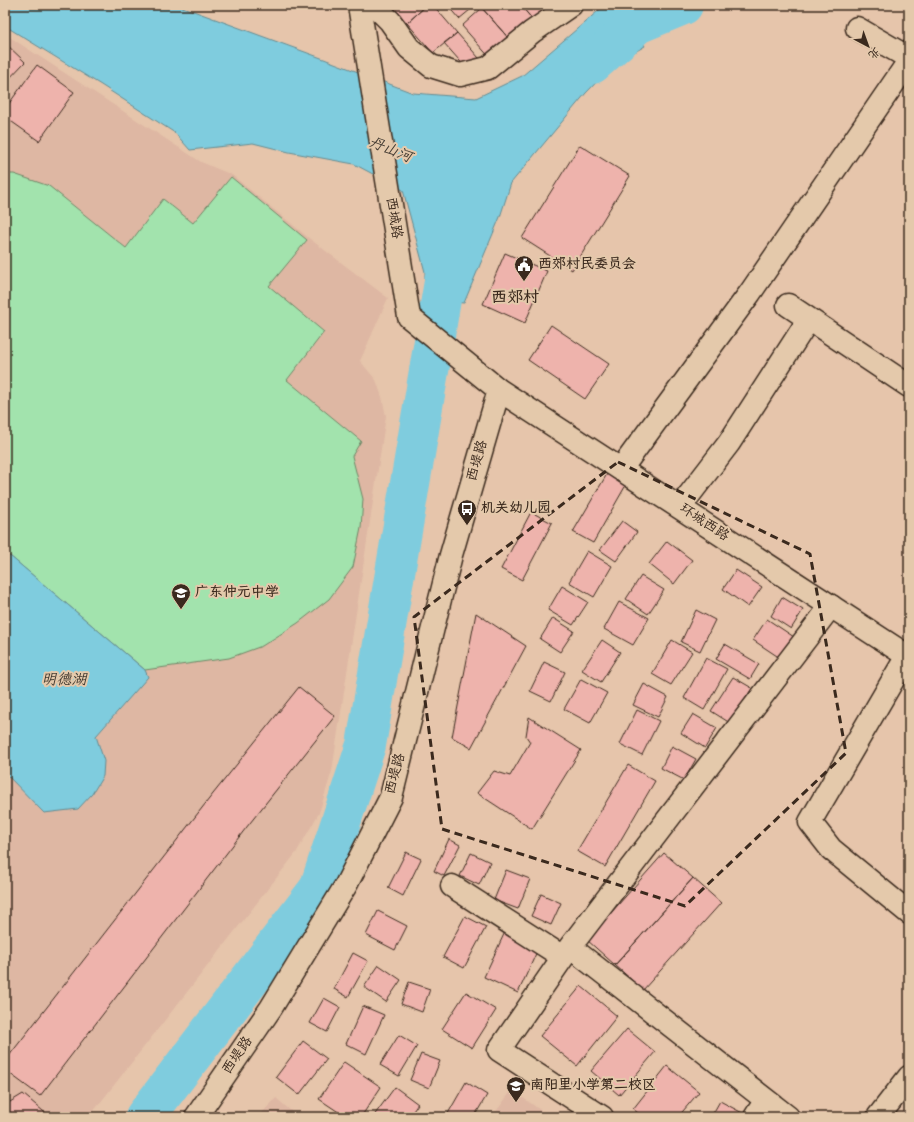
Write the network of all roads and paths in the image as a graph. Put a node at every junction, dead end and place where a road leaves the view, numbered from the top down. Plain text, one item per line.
1 (359, 5) edge
2 (374, 5) edge
3 (571, 5) edge
4 (857, 28) dead end
5 (909, 60) edge
6 (788, 305) dead end
7 (809, 319) junction
8 (909, 386) edge
9 (499, 390) junction
10 (621, 469) junction
11 (680, 507) junction
12 (831, 606) junction
13 (908, 656) edge
14 (452, 886) dead end
15 (907, 908) edge
16 (567, 952) junction
17 (909, 1077) edge
18 (760, 1108) edge
19 (196, 1117) edge
20 (602, 1117) edge
21 (788, 1117) edge
22 (878, 1117) edge

1 - 9 street, 西城路
2 - 3 street
4 - 5 street
5 - 10 street
6 - 7 street
7 - 8 street
7 - 11 street
9 - 10 street, 环城西路
9 - 19 street, 西堤路
10 - 11 street, 环城西路
11 - 12 street, 环城西路
12 - 13 street, 环城西路
12 - 16 street
13 - 15 street
14 - 16 street
16 - 18 street
16 - 20 street
17 - 22 street
18 - 21 street

